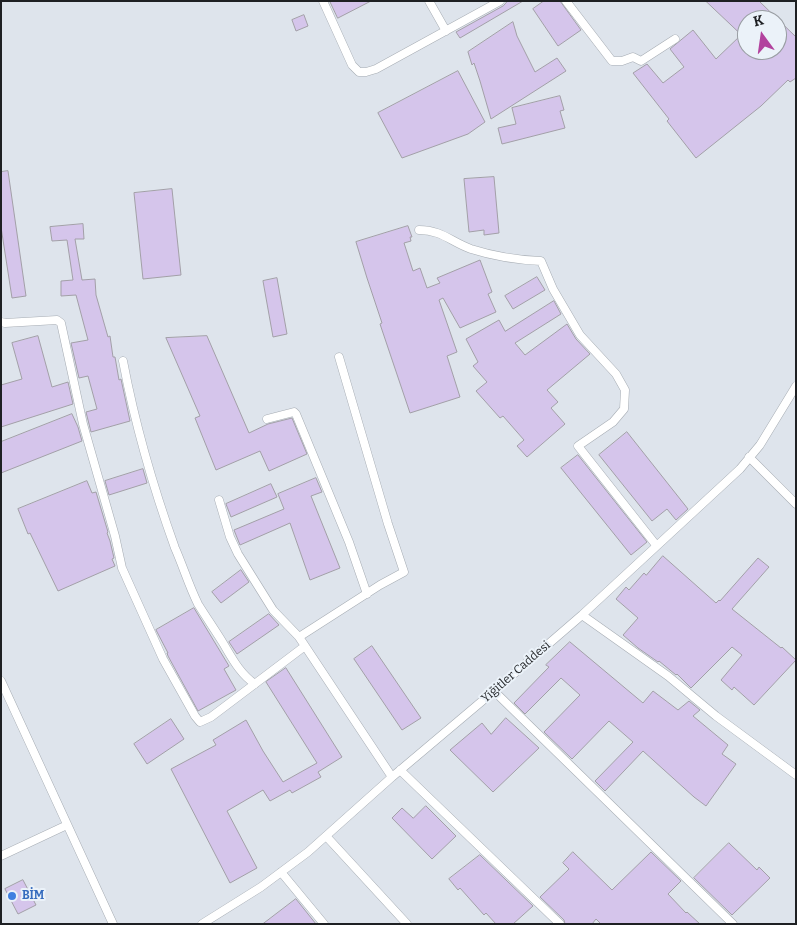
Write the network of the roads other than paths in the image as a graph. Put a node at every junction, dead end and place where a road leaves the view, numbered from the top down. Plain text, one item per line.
1 (323, 1) edge
2 (429, 1) edge
3 (500, 1) edge
4 (566, 1) edge
5 (446, 31) junction
6 (675, 39) dead end
7 (419, 230) dead end
8 (1, 322) edge
9 (339, 358) dead end
10 (123, 361) dead end
11 (796, 386) edge
12 (266, 420) dead end
13 (750, 457) junction
14 (219, 500) dead end
15 (796, 504) edge
16 (656, 546) junction
17 (367, 594) junction
18 (582, 615) junction
19 (299, 637) junction
20 (305, 646) junction
21 (1, 681) edge
22 (255, 684) junction
23 (494, 691) junction
24 (400, 770) junction
25 (796, 776) edge
26 (392, 777) junction
27 (66, 824) junction
28 (326, 836) junction
29 (1, 856) edge
30 (281, 872) junction
31 (112, 924) edge
32 (202, 924) edge
33 (324, 924) edge
34 (407, 924) edge
35 (560, 924) edge
36 (733, 924) edge

1 - 5 street
2 - 5 street
3 - 5 street
4 - 6 street
7 - 16 street
8 - 22 street
9 - 17 street
10 - 22 street
11 - 13 street, Yiğitler Caddesi
12 - 17 street
13 - 15 street
13 - 16 street, Yiğitler Caddesi
14 - 19 street
16 - 18 street, Yiğitler Caddesi
17 - 19 street
18 - 23 street, Yiğitler Caddesi
18 - 25 street
19 - 20 street
20 - 22 street
20 - 26 street
21 - 27 street
23 - 24 street, Yiğitler Caddesi
23 - 36 street
24 - 26 street, Yiğitler Caddesi
24 - 35 street
26 - 28 street, Yiğitler Caddesi
27 - 29 street
27 - 31 street
28 - 30 street, Yiğitler Caddesi
28 - 34 street
30 - 32 street, Yiğitler Caddesi
30 - 33 street

